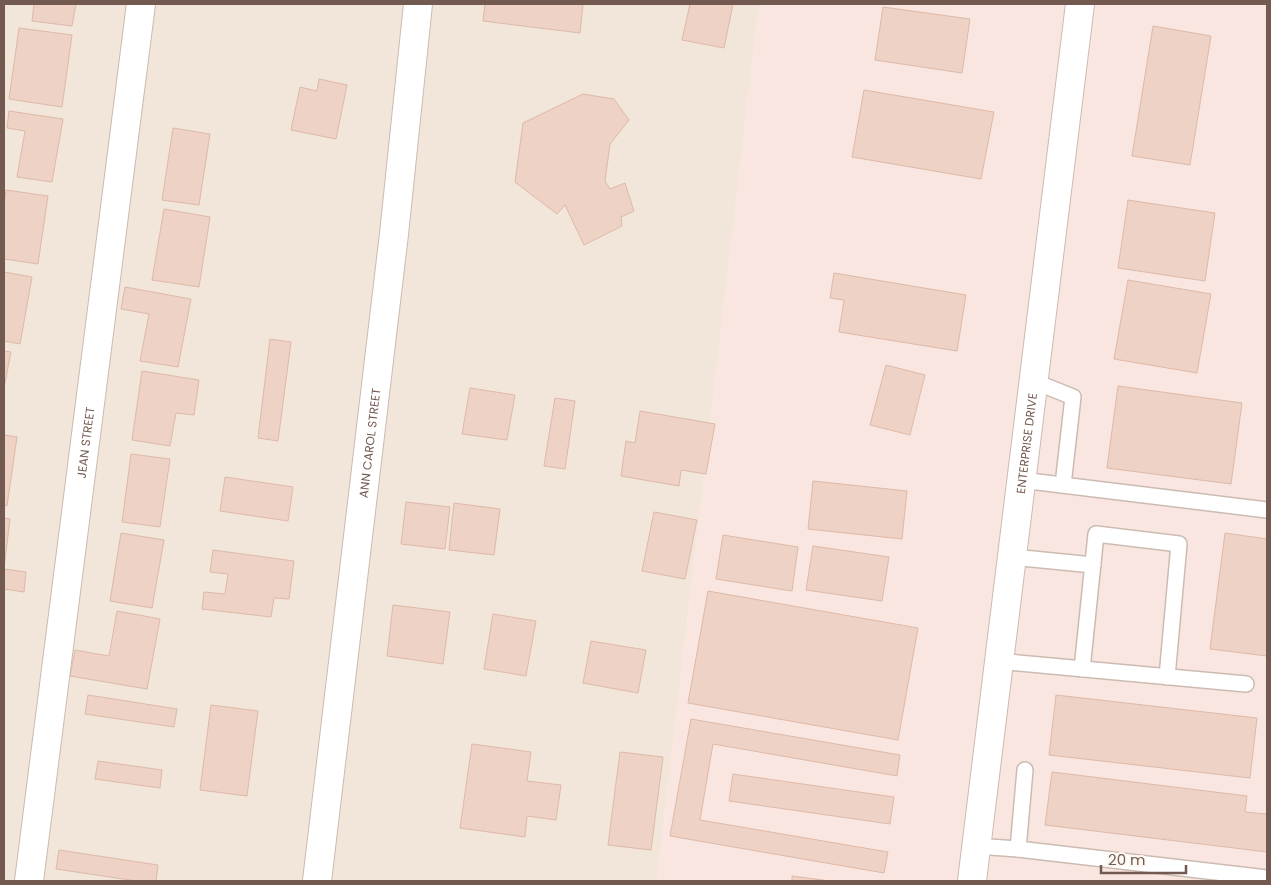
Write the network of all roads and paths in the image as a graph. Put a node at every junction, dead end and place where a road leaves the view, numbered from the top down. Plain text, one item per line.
1 (141, 4) edge
2 (418, 4) edge
3 (1080, 4) edge
4 (1033, 381) junction
5 (1021, 480) junction
6 (1063, 485) junction
7 (1267, 510) edge
8 (1012, 557) junction
9 (1094, 566) junction
10 (998, 661) junction
11 (1082, 669) junction
12 (1167, 677) junction
13 (1246, 684) dead end
14 (1025, 770) dead end
15 (976, 846) junction
16 (1018, 849) junction
17 (1267, 878) edge
18 (29, 881) edge
19 (317, 881) edge
20 (972, 881) edge

1 - 18 street, JEAN STREET
2 - 19 street, ANN CAROL STREET
3 - 4 street, ENTERPRISE DRIVE
4 - 5 street, ENTERPRISE DRIVE
4 - 6 lane
5 - 6 lane
5 - 8 street, ENTERPRISE DRIVE
6 - 7 lane
8 - 9 lane
8 - 10 street, ENTERPRISE DRIVE
9 - 11 lane
9 - 12 lane
10 - 11 lane
10 - 15 street, ENTERPRISE DRIVE
11 - 12 lane
12 - 13 lane
14 - 16 lane
15 - 16 lane
15 - 20 street, ENTERPRISE DRIVE
16 - 17 lane

